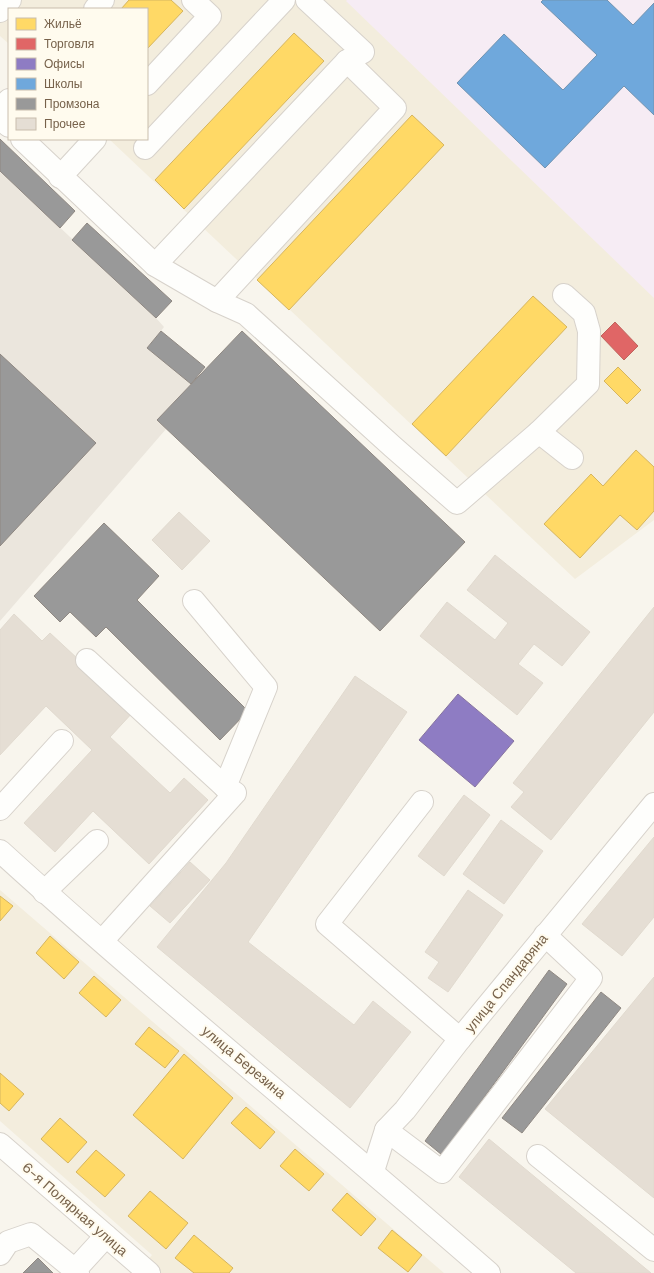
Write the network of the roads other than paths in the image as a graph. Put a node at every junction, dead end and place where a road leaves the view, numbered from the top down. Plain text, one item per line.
1 (10, 0) edge
2 (103, 0) edge
3 (193, 0) edge
4 (284, 0) edge
5 (307, 0) edge
6 (96, 8) edge
7 (0, 11) edge
8 (347, 61) junction
9 (148, 83) edge
10 (8, 101) edge
11 (0, 109) edge
12 (0, 118) edge
13 (8, 125) edge
14 (23, 140) edge
15 (94, 140) edge
16 (145, 148) dead end
17 (60, 177) junction
18 (155, 266) junction
19 (564, 295) dead end
20 (217, 301) junction
21 (539, 432) junction
22 (572, 458) dead end
23 (194, 601) dead end
24 (87, 660) dead end
25 (62, 741) dead end
26 (225, 787) junction
27 (422, 802) dead end
28 (654, 804) edge
29 (0, 809) edge
30 (96, 841) dead end
31 (0, 851) edge
32 (44, 892) junction
33 (545, 935) junction
34 (102, 942) junction
35 (460, 1039) junction
36 (386, 1130) junction
37 (0, 1144) edge
38 (538, 1156) dead end
39 (373, 1171) junction
40 (106, 1236) junction
41 (654, 1250) edge
42 (0, 1254) edge
43 (76, 1272) edge
44 (149, 1273) edge
45 (489, 1273) edge

1 - 7 street
2 - 6 street
3 - 9 street
4 - 16 street
5 - 8 street
8 - 18 street
8 - 20 street
10 - 11 street
12 - 13 street
14 - 17 street
15 - 17 street
17 - 18 street
18 - 20 street
19 - 21 street
20 - 21 street
21 - 22 street
23 - 26 street
24 - 26 street
25 - 29 street
26 - 34 street
27 - 35 street
28 - 33 street, улица Спандаряна
30 - 32 street
31 - 32 street, улица Березина
32 - 34 street, улица Березина
33 - 35 street, улица Спандаряна
33 - 36 street
34 - 39 street, улица Березина
35 - 36 street, улица Спандаряна
36 - 39 street, улица Спандаряна
37 - 40 street, 6-я Полярная улица
38 - 41 street
39 - 45 street, улица Березина
40 - 43 street
40 - 44 street, 6-я Полярная улица
42 - 43 street

